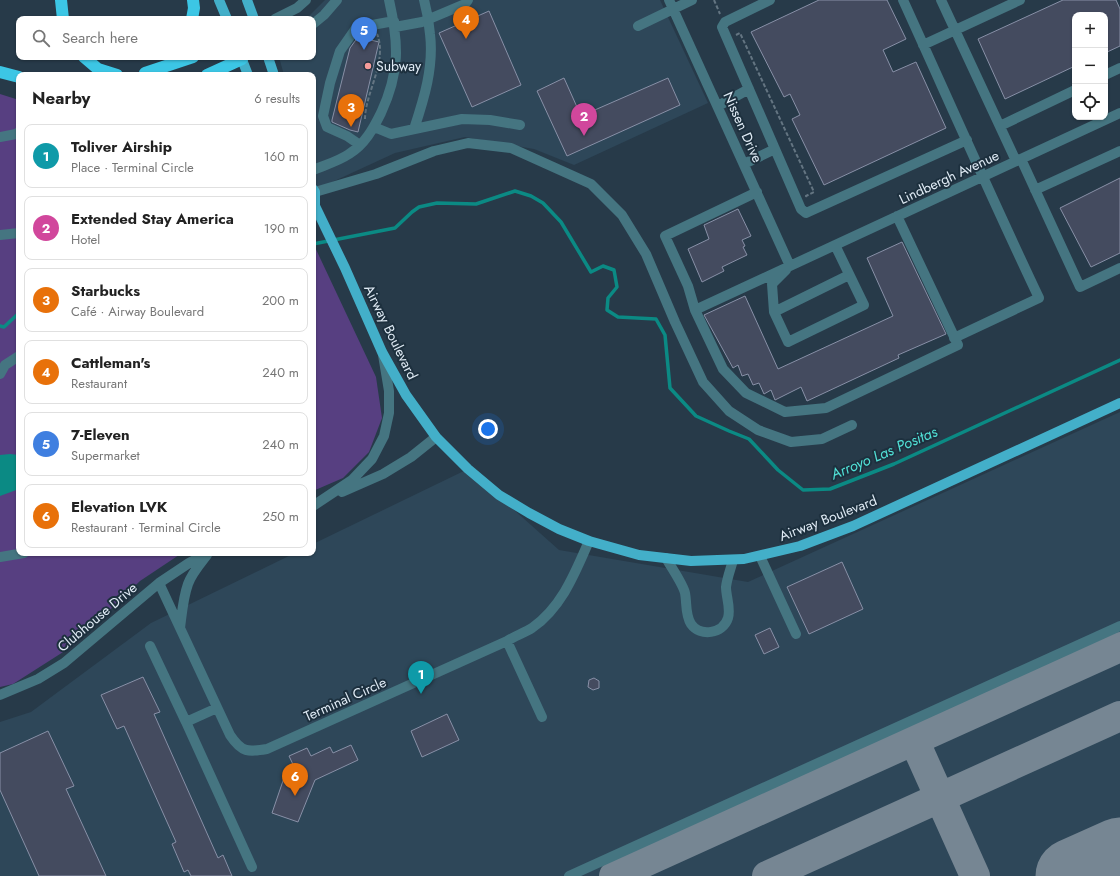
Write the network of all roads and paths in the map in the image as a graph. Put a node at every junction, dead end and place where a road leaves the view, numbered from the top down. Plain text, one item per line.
1 (61, 0) edge
2 (193, 0) edge
3 (219, 0) edge
4 (247, 0) edge
5 (306, 0) edge
6 (337, 0) edge
7 (389, 0) edge
8 (424, 0) edge
9 (468, 0) edge
10 (692, 0) edge
11 (714, 0) edge
12 (770, 0) edge
13 (903, 0) edge
14 (940, 0) edge
15 (1020, 0) edge
16 (671, 4) edge
17 (63, 16) edge
18 (193, 16) edge
19 (226, 16) edge
20 (253, 16) edge
21 (281, 16) edge
22 (428, 20) junction
23 (316, 22) edge
24 (725, 22) junction
25 (394, 24) junction
26 (638, 26) dead end
27 (954, 30) junction
28 (377, 33) dead end
29 (923, 45) junction
30 (88, 60) edge
31 (162, 60) edge
32 (183, 60) edge
33 (239, 60) edge
34 (244, 60) edge
35 (269, 60) edge
36 (1120, 68) edge
37 (0, 72) edge
38 (108, 72) edge
39 (143, 72) edge
40 (146, 72) edge
41 (213, 72) edge
42 (247, 72) edge
43 (273, 72) edge
44 (1108, 74) edge
45 (16, 76) edge
46 (750, 89) junction
47 (1072, 91) edge
48 (718, 106) junction
49 (1120, 113) edge
50 (370, 124) junction
51 (520, 125) dead end
52 (1000, 126) junction
53 (414, 129) junction
54 (16, 134) edge
55 (0, 137) edge
56 (967, 140) junction
57 (360, 145) junction
58 (775, 149) junction
59 (1120, 151) edge
60 (1018, 160) junction
61 (744, 164) junction
62 (316, 169) edge
63 (982, 177) junction
64 (316, 189) edge
65 (1035, 190) junction
66 (757, 192) junction
67 (810, 202) dead end
68 (316, 210) edge
69 (897, 216) junction
70 (16, 233) edge
71 (0, 235) edge
72 (835, 245) junction
73 (790, 266) junction
74 (1120, 268) edge
75 (850, 275) junction
76 (695, 310) junction
77 (774, 312) junction
78 (954, 338) junction
79 (382, 352) junction
80 (16, 358) edge
81 (0, 374) edge
82 (1120, 403) edge
83 (852, 425) dead end
84 (436, 437) junction
85 (316, 504) edge
86 (316, 505) edge
87 (589, 541) junction
88 (16, 554) edge
89 (202, 556) edge
90 (206, 556) edge
91 (760, 556) junction
92 (0, 557) edge
93 (666, 558) junction
94 (733, 560) junction
95 (159, 583) junction
96 (1120, 626) edge
97 (180, 628) junction
98 (796, 634) dead end
99 (507, 641) junction
100 (150, 646) dead end
101 (0, 695) edge
102 (217, 708) junction
103 (542, 717) dead end
104 (186, 722) junction
105 (252, 867) dead end
106 (569, 876) edge

1 - 17 highway
2 - 18 highway
3 - 19 main road
4 - 20 main road
5 - 21 street
6 - 23 street
7 - 25 street
8 - 22 street
9 - 22 street
10 - 16 street
11 - 24 path
12 - 24 street
13 - 29 street
14 - 27 street
15 - 27 street
16 - 26 street
16 - 48 street, Nissen Drive
22 - 25 street
22 - 53 street
24 - 46 street
24 - 67 path
25 - 50 street
25 - 57 street
27 - 29 street
27 - 52 street
28 - 50 path
29 - 56 street
30 - 38 highway
31 - 39 highway
32 - 40 highway
33 - 41 highway
34 - 42 main road
35 - 43 main road
36 - 44 street
37 - 45 highway
46 - 48 street
46 - 58 street
47 - 52 street
48 - 61 street, Nissen Drive
49 - 60 street, Lindbergh Avenue
50 - 53 street
50 - 57 street
51 - 53 street
52 - 60 street
54 - 55 street
56 - 58 street
56 - 63 street
57 - 62 street
58 - 61 street
59 - 65 street
60 - 63 street, Lindbergh Avenue
60 - 65 street
61 - 66 street, Nissen Drive
63 - 69 street, Lindbergh Avenue
63 - 78 street
64 - 83 street
65 - 74 street
66 - 73 street, Nissen Drive
66 - 76 street
68 - 79 main road, Airway Boulevard
69 - 72 street, Lindbergh Avenue
69 - 78 street
70 - 71 street
72 - 73 street, Lindbergh Avenue
72 - 75 street
73 - 76 street, Lindbergh Avenue
73 - 77 street
75 - 77 street
75 - 77 street
76 - 78 street
79 - 84 main road, Airway Boulevard
79 - 85 street
80 - 81 street
82 - 91 main road, Airway Boulevard
84 - 86 street
84 - 87 main road, Airway Boulevard
87 - 93 main road, Airway Boulevard
87 - 99 street, Terminal Circle
88 - 92 street
89 - 95 street, Clubhouse Drive
90 - 97 street
91 - 94 main road, Airway Boulevard
91 - 98 street
93 - 94 main road, Airway Boulevard
93 - 94 street
95 - 97 street, Terminal Circle
95 - 101 street, Clubhouse Drive
96 - 106 street
97 - 102 street, Terminal Circle
99 - 102 street, Terminal Circle
99 - 103 street
100 - 104 street
102 - 104 street
104 - 105 street

